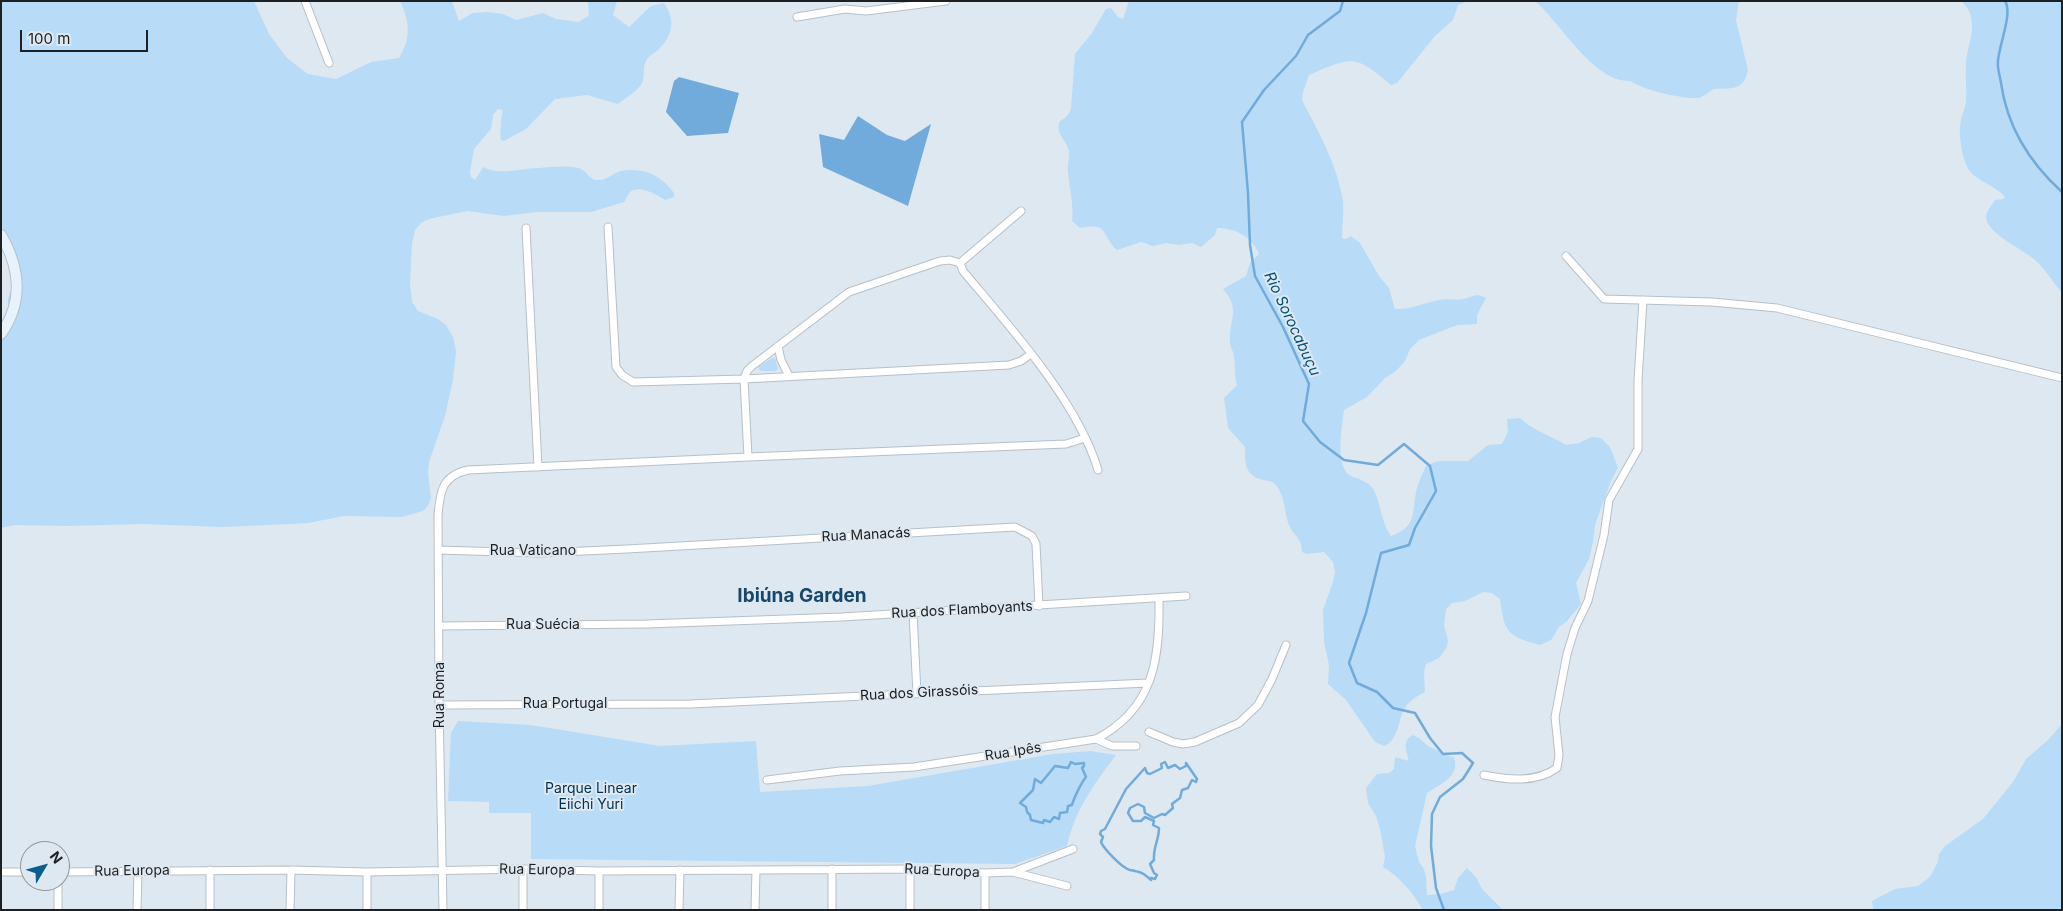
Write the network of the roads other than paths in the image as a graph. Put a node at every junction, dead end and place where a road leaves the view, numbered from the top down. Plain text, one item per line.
1 (304, 1) edge
2 (839, 1) edge
3 (946, 1) edge
4 (845, 9) junction
5 (797, 17) dead end
6 (329, 63) dead end
7 (1021, 211) dead end
8 (608, 227) dead end
9 (526, 228) dead end
10 (1, 235) edge
11 (1566, 256) dead end
12 (960, 263) junction
13 (1643, 300) junction
14 (1, 334) edge
15 (778, 346) junction
16 (1031, 354) junction
17 (790, 376) junction
18 (2062, 378) edge
19 (744, 379) junction
20 (1085, 438) junction
21 (748, 457) junction
22 (538, 467) junction
23 (1098, 470) dead end
24 (628, 549) joint
25 (438, 550) junction
26 (1186, 596) dead end
27 (1159, 599) junction
28 (1039, 606) junction
29 (913, 613) junction
30 (647, 624) joint
31 (440, 626) junction
32 (1286, 645) dead end
33 (1148, 683) junction
34 (917, 694) junction
35 (439, 704) junction
36 (690, 704) joint
37 (1148, 732) dead end
38 (1096, 739) junction
39 (1136, 746) dead end
40 (1484, 775) dead end
41 (767, 780) dead end
42 (1074, 850) dead end
43 (910, 868) junction
44 (524, 869) junction
45 (832, 869) junction
46 (210, 870) junction
47 (290, 870) junction
48 (680, 870) junction
49 (756, 870) junction
50 (138, 871) junction
51 (443, 871) junction
52 (599, 871) junction
53 (1, 872) edge
54 (20, 872) edge
55 (70, 872) edge
56 (367, 872) junction
57 (1013, 872) junction
58 (985, 873) junction
59 (1067, 886) dead end
60 (58, 891) edge
61 (58, 910) edge
62 (137, 910) edge
63 (210, 910) edge
64 (290, 910) edge
65 (367, 910) edge
66 (443, 910) edge
67 (523, 910) edge
68 (599, 910) edge
69 (679, 910) edge
70 (755, 910) edge
71 (832, 910) edge
72 (910, 910) edge
73 (985, 910) edge

1 - 6 street
2 - 4 street
3 - 4 street
4 - 5 street
7 - 12 street
8 - 19 street
9 - 22 street
10 - 14 street
11 - 13 street
12 - 15 street
12 - 16 street
13 - 18 street
13 - 40 street
15 - 17 street
15 - 19 street
16 - 17 street
16 - 20 street
17 - 19 street
19 - 21 street
20 - 21 street
20 - 23 street
21 - 22 street
22 - 25 street, Rua Roma
24 - 25 street, Rua Vaticano
24 - 28 street, Rua Manacás
25 - 31 street, Rua Roma
26 - 27 street, Rua dos Flamboyants
27 - 28 street, Rua dos Flamboyants
27 - 33 street, Rua Ipês
28 - 29 street, Rua dos Flamboyants
29 - 30 street, Rua dos Flamboyants
29 - 34 street
30 - 31 street, Rua Suécia
31 - 35 street, Rua Roma
32 - 37 street
33 - 34 street, Rua dos Girassóis
33 - 38 street, Rua Ipês
34 - 36 street, Rua dos Girassóis
35 - 36 street, Rua Portugal
35 - 51 street, Rua Roma
38 - 39 street
38 - 41 street, Rua Ipês
42 - 57 street, Rua Europa
43 - 45 street, Rua Europa
43 - 58 street, Rua Europa
43 - 72 street
44 - 51 street, Rua Europa
44 - 52 street, Rua Europa
44 - 67 street
45 - 49 street, Rua Europa
45 - 71 street
46 - 47 street, Rua Europa
46 - 50 street, Rua Europa
46 - 63 street
47 - 56 street, Rua Europa
47 - 64 street
48 - 49 street, Rua Europa
48 - 52 street, Rua Europa
48 - 69 street
49 - 70 street
50 - 55 street, Rua Europa
50 - 62 street
51 - 56 street, Rua Europa
51 - 66 street, Rua Roma
52 - 68 street
53 - 54 street
56 - 65 street
57 - 58 street, Rua Europa
57 - 59 street, Rua Europa
58 - 73 street
60 - 61 street

